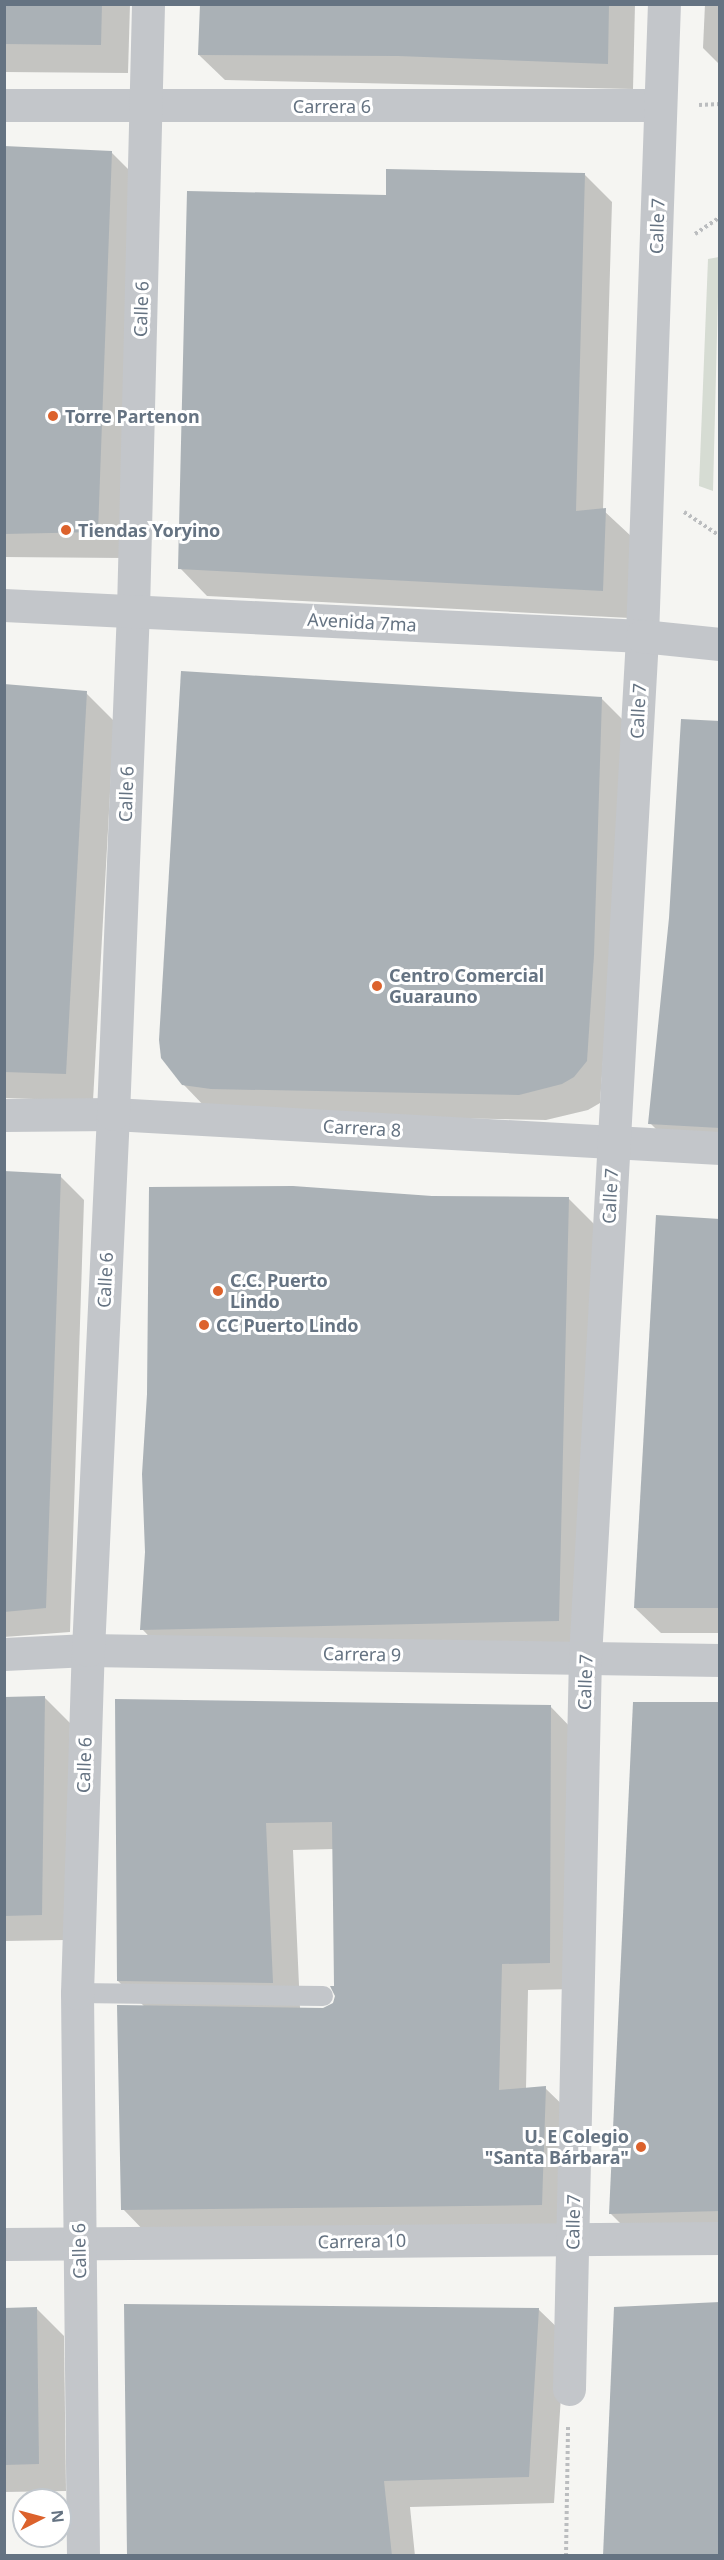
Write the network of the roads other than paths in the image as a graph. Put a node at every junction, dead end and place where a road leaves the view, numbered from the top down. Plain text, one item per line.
1 (148, 4) edge
2 (664, 4) edge
3 (4, 105) edge
4 (660, 105) junction
5 (146, 106) junction
6 (4, 605) edge
7 (133, 610) junction
8 (642, 636) junction
9 (720, 644) edge
10 (113, 1114) junction
11 (4, 1115) edge
12 (613, 1142) junction
13 (720, 1148) edge
14 (88, 1650) junction
15 (4, 1654) edge
16 (585, 1657) junction
17 (720, 1660) edge
18 (76, 1993) junction
19 (323, 1996) dead end
20 (573, 2238) junction
21 (720, 2238) edge
22 (4, 2244) edge
23 (79, 2244) junction
24 (569, 2389) road end
25 (83, 2556) edge

1 - 5 street, Calle 6
2 - 4 street, Calle 7
3 - 5 street, Carrera 6
4 - 5 street, Carrera 6
4 - 8 street, Calle 7
5 - 7 street, Calle 6
6 - 7 street, Avenida 7ma
7 - 8 street, Avenida 7ma
7 - 10 street, Calle 6
8 - 9 street, Avenida 7ma
8 - 12 street, Calle 7
10 - 11 street, Carrera 8
10 - 12 street, Carrera 8
10 - 14 street, Calle 6
12 - 13 street, Carrera 8
12 - 16 street, Calle 7
14 - 15 street, Carrera 9
14 - 16 street, Carrera 9
14 - 18 street, Calle 6
16 - 17 street, Carrera 9
16 - 20 street, Calle 7
18 - 19 lane
18 - 23 street, Calle 6
20 - 21 street, Carrera 10
20 - 23 street, Carrera 10
20 - 24 street, Calle 7
22 - 23 street, Carrera 10
23 - 25 street, Calle 6

